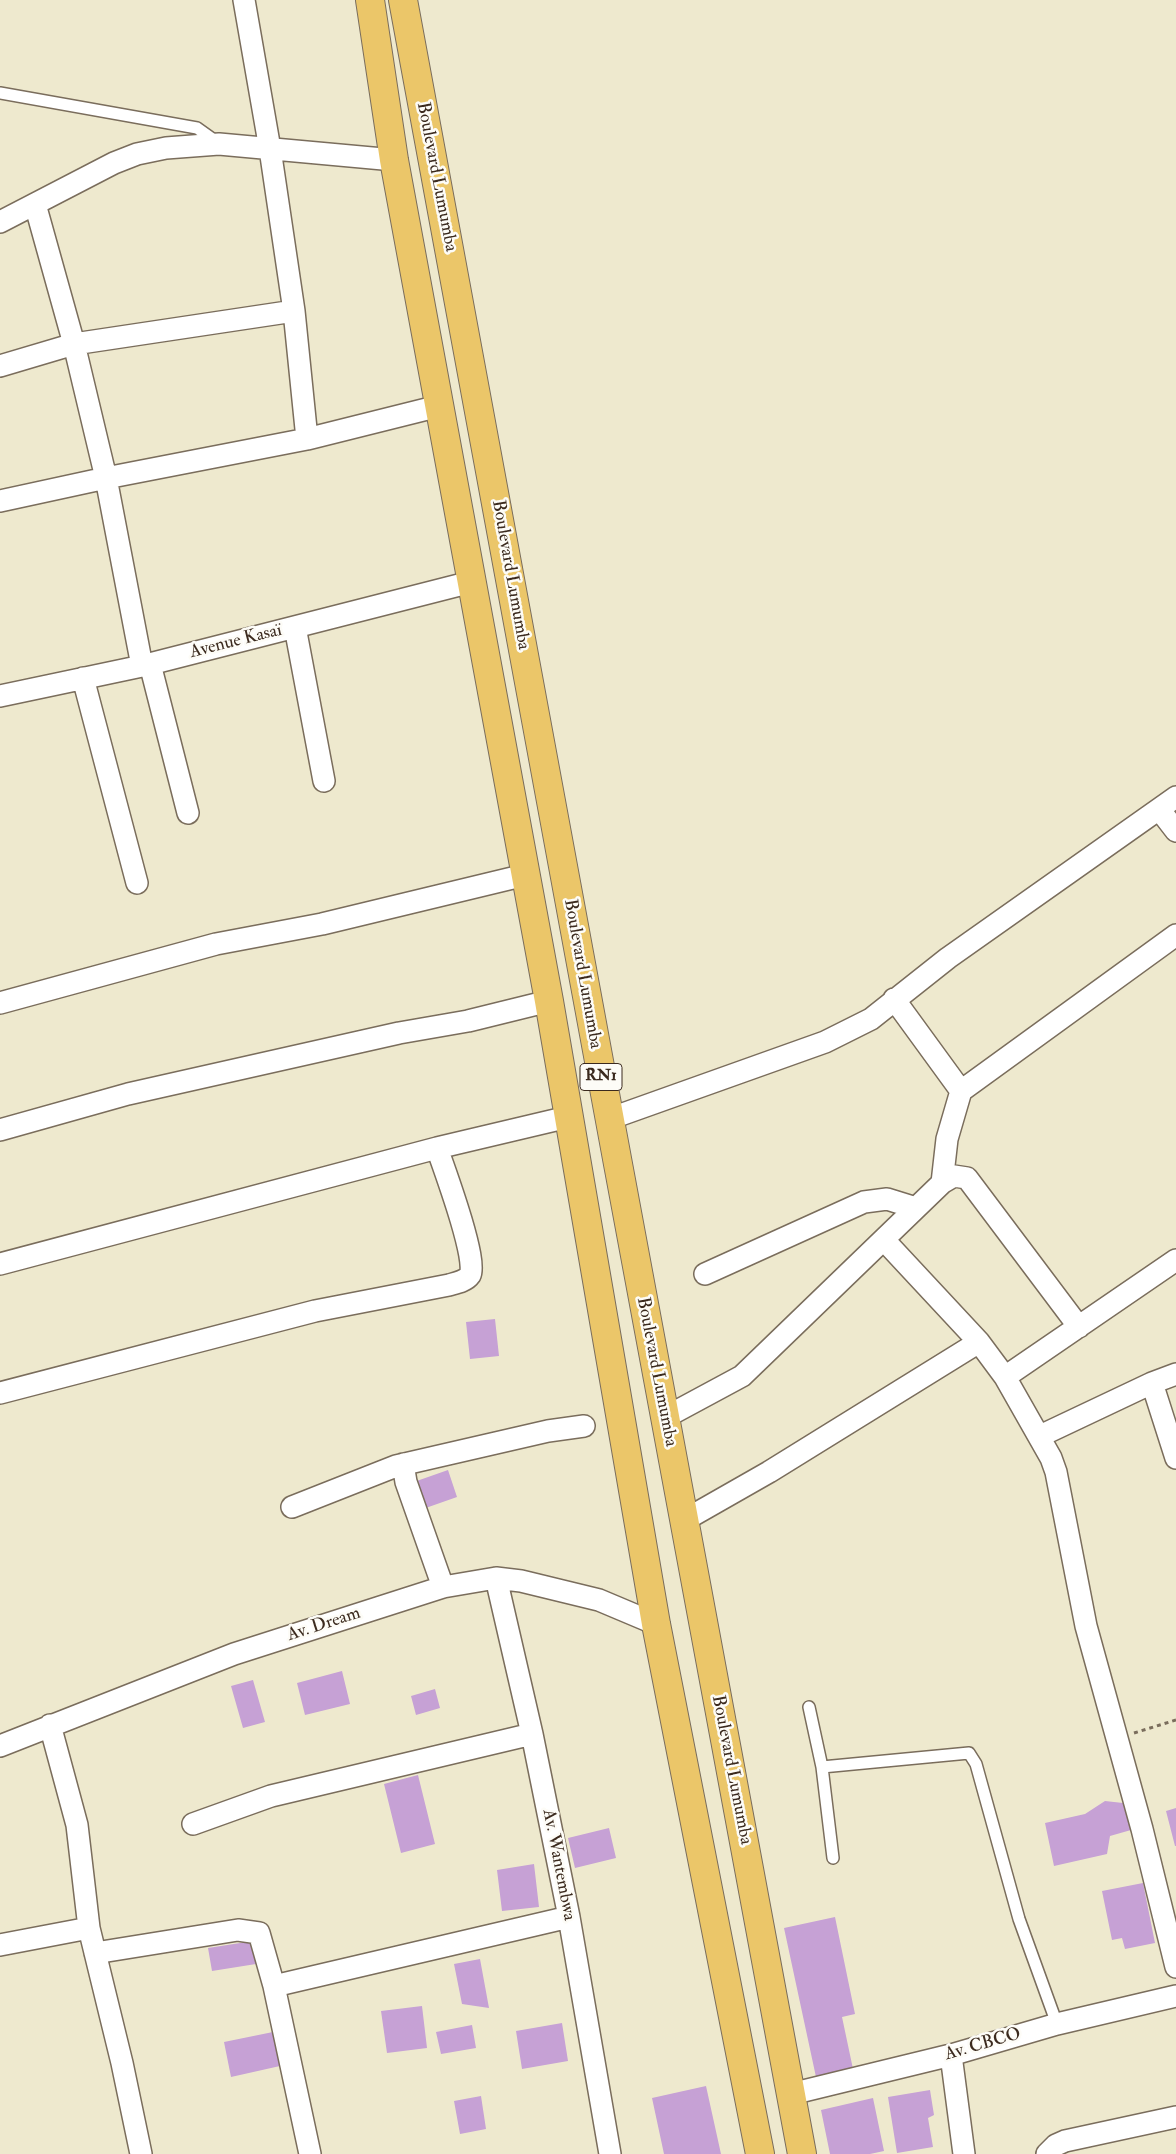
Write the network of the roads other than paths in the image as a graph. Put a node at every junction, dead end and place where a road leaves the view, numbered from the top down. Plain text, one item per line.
1 (244, 0) edge
2 (370, 0) edge
3 (403, 0) edge
4 (0, 93) edge
5 (219, 144) junction
6 (270, 149) junction
7 (394, 160) junction
8 (35, 204) junction
9 (0, 222) edge
10 (294, 310) junction
11 (74, 344) junction
12 (0, 366) edge
13 (439, 406) junction
14 (307, 439) junction
15 (106, 478) junction
16 (0, 501) edge
17 (471, 582) junction
18 (295, 627) junction
19 (146, 665) junction
20 (83, 678) junction
21 (0, 696) edge
22 (324, 781) dead end
23 (1168, 803) edge
24 (188, 813) dead end
25 (1176, 831) edge
26 (525, 875) junction
27 (137, 883) dead end
28 (1176, 935) edge
29 (894, 999) junction
30 (549, 1001) junction
31 (0, 1003) edge
32 (961, 1090) junction
33 (568, 1117) junction
34 (609, 1119) junction
35 (0, 1130) edge
36 (437, 1148) junction
37 (942, 1183) junction
38 (916, 1208) junction
39 (884, 1240) junction
40 (1176, 1260) edge
41 (0, 1264) edge
42 (705, 1274) dead end
43 (1079, 1327) junction
44 (979, 1342) junction
45 (1176, 1374) edge
46 (1005, 1377) junction
47 (1152, 1383) junction
48 (0, 1393) edge
49 (664, 1418) junction
50 (584, 1426) dead end
51 (1040, 1436) junction
52 (1176, 1458) edge
53 (403, 1464) junction
54 (292, 1507) dead end
55 (683, 1521) junction
56 (496, 1578) junction
57 (443, 1587) junction
58 (656, 1624) junction
59 (809, 1707) dead end
60 (50, 1725) junction
61 (532, 1734) junction
62 (0, 1746) edge
63 (822, 1767) junction
64 (193, 1824) dead end
65 (833, 1858) dead end
66 (568, 1917) junction
67 (89, 1928) junction
68 (0, 1944) edge
69 (95, 1953) junction
70 (1176, 1967) edge
71 (274, 1986) junction
72 (1176, 1999) edge
73 (1057, 2024) junction
74 (951, 2055) junction
75 (791, 2094) junction
76 (1176, 2117) edge
77 (141, 2154) edge
78 (310, 2154) edge
79 (610, 2154) edge
80 (760, 2154) edge
81 (802, 2154) edge
82 (964, 2154) edge
83 (1046, 2154) edge

1 - 6 street
2 - 7 highway, Boulevard Lumumba / RN1
3 - 34 highway, Boulevard Lumumba / RN1
4 - 5 lane
5 - 6 street
5 - 8 street
6 - 7 street
6 - 10 street
7 - 13 highway, Boulevard Lumumba / RN1
8 - 9 street
8 - 11 street
10 - 11 street
10 - 14 street
11 - 12 street
11 - 15 street
13 - 14 street
13 - 17 highway, Boulevard Lumumba / RN1
14 - 15 street
15 - 16 street
15 - 19 street
17 - 18 street, Avenue Kasaï
17 - 26 highway, Boulevard Lumumba / RN1
18 - 19 street, Avenue Kasaï
18 - 22 street
19 - 20 street, Avenue Kasaï
19 - 24 street
20 - 21 street, Avenue Kasaï
20 - 27 street
23 - 25 street
23 - 29 street
26 - 30 highway, Boulevard Lumumba / RN1
26 - 31 street
28 - 32 street
29 - 32 street
29 - 34 street
30 - 33 highway, Boulevard Lumumba / RN1
30 - 35 street
32 - 37 street
33 - 36 street
33 - 58 highway, Boulevard Lumumba / RN1
34 - 49 highway, Boulevard Lumumba / RN1
36 - 41 street
36 - 48 street
37 - 38 street
37 - 43 street
38 - 39 street
38 - 42 street
39 - 44 street
39 - 49 street
40 - 43 street
43 - 46 street
44 - 46 street
44 - 55 street
45 - 47 street
46 - 51 street
47 - 51 street
47 - 52 street
49 - 55 highway, Boulevard Lumumba / RN1
50 - 53 street
51 - 70 street
53 - 54 street
53 - 57 street
55 - 75 highway, Boulevard Lumumba / RN1
56 - 57 street, Av. Dream
56 - 58 street, Av. Dream
56 - 61 street, Av. Wantembwa
57 - 60 street, Av. Dream
58 - 80 highway, Boulevard Lumumba / RN1
59 - 63 lane
60 - 62 street, Av. Dream
60 - 67 street
61 - 64 street
61 - 66 street, Av. Wantembwa
63 - 65 lane
63 - 73 lane
66 - 71 street
66 - 79 street, Av. Wantembwa
67 - 68 street
67 - 69 street
69 - 71 street
69 - 77 street
71 - 78 street
72 - 73 street, Av. CBCO
73 - 74 street, Av. CBCO
74 - 75 street, Av. CBCO
74 - 82 street
75 - 81 highway, Boulevard Lumumba / RN1
76 - 83 street

